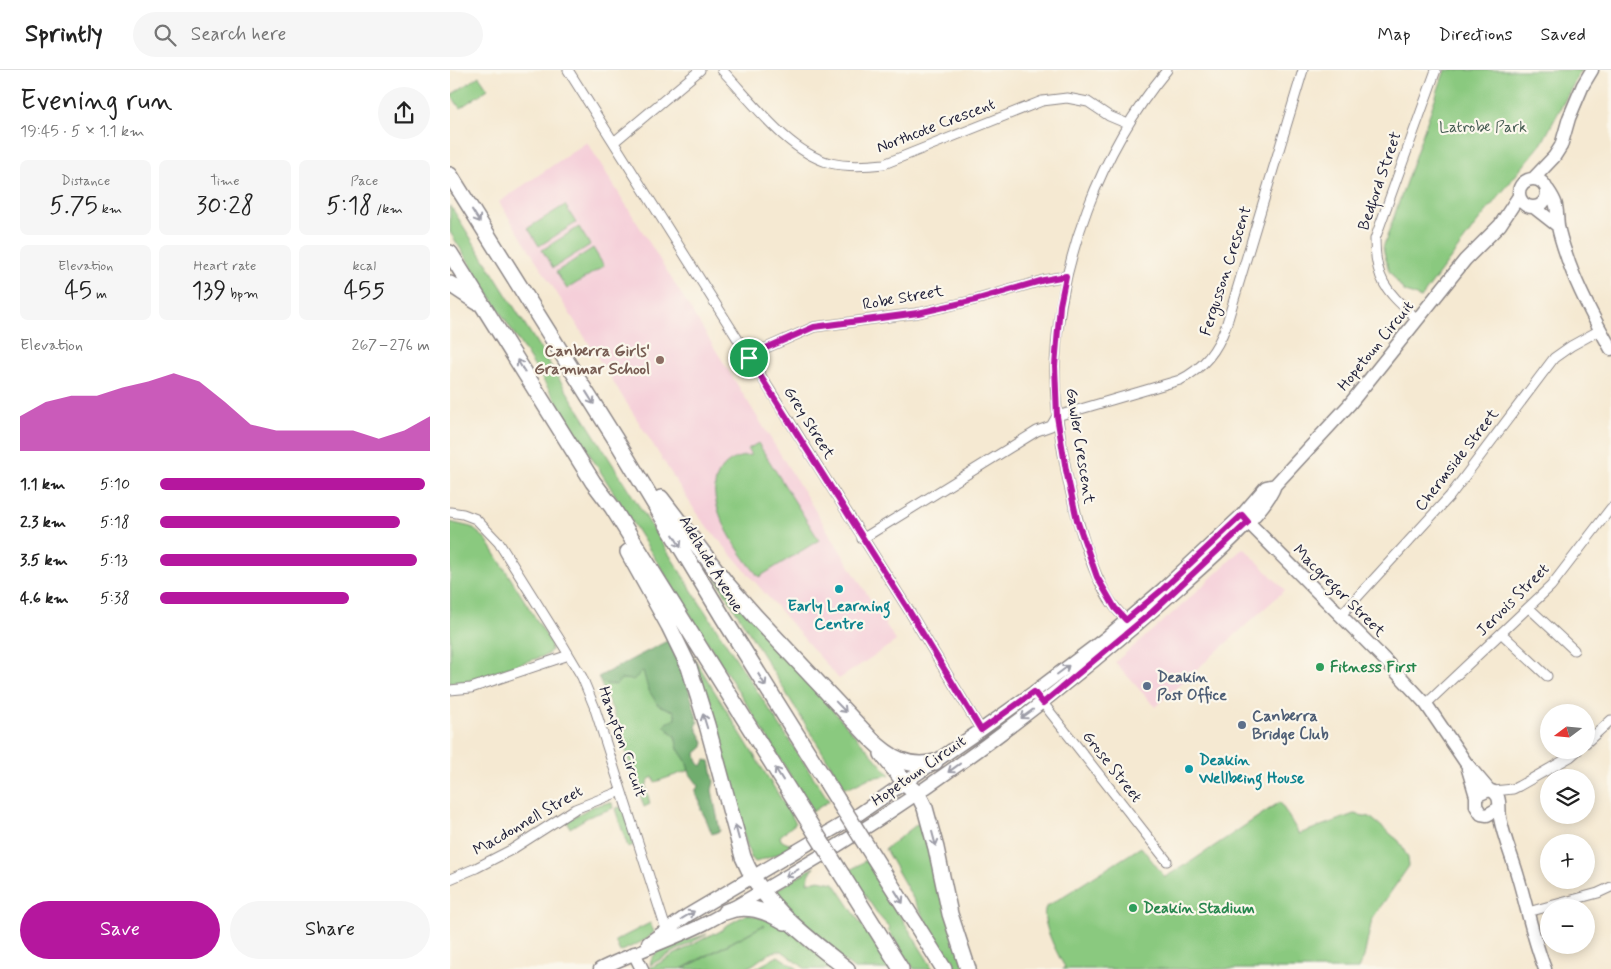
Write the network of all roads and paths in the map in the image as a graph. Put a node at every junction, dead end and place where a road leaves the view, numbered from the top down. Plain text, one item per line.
1 (568, 70) edge
2 (700, 70) edge
3 (722, 70) edge
4 (1167, 70) edge
5 (1303, 70) edge
6 (1436, 70) edge
7 (1592, 70) edge
8 (1128, 124) junction
9 (614, 142) junction
10 (1554, 157) junction
11 (450, 175) edge
12 (1533, 179) junction
13 (1547, 188) junction
14 (1519, 196) junction
15 (1533, 208) junction
16 (1500, 225) junction
17 (1558, 226) junction
18 (450, 253) edge
19 (1066, 276) junction
20 (450, 284) edge
21 (486, 309) junction
22 (1418, 320) junction
23 (1600, 330) junction
24 (1611, 349) edge
25 (749, 358) junction
26 (1057, 416) junction
27 (616, 440) junction
28 (593, 482) junction
29 (1611, 508) edge
30 (450, 512) edge
31 (1245, 519) junction
32 (862, 538) junction
33 (1528, 608) junction
34 (1340, 615) junction
35 (1129, 624) junction
36 (1501, 633) junction
37 (1574, 650) dead end
38 (569, 655) junction
39 (1548, 676) dead end
40 (450, 690) edge
41 (1034, 692) junction
42 (1043, 703) junction
43 (1426, 704) junction
44 (1611, 720) edge
45 (981, 730) junction
46 (1595, 735) edge
47 (871, 739) junction
48 (989, 742) junction
49 (1566, 759) edge
50 (935, 762) junction
51 (1466, 763) junction
52 (905, 783) junction
53 (1513, 789) junction
54 (1491, 790) junction
55 (621, 791) junction
56 (918, 794) junction
57 (1476, 796) junction
58 (1499, 806) junction
59 (1486, 814) junction
60 (1504, 838) junction
61 (1167, 861) dead end
62 (754, 877) junction
63 (450, 879) edge
64 (1611, 887) edge
65 (763, 890) junction
66 (725, 912) junction
67 (1528, 912) junction
68 (801, 932) junction
69 (668, 934) junction
70 (634, 953) junction
71 (600, 969) edge
72 (642, 969) edge
73 (847, 969) edge
74 (901, 969) edge
75 (944, 969) edge
76 (968, 969) edge
77 (1545, 969) edge

1 - 9 street, Grey Street
2 - 9 street
3 - 8 street, Northcote Crescent
4 - 8 street, Gawler Crescent
5 - 26 street, Fergusson Crescent
6 - 22 street, Bedford Street
7 - 10 main road
8 - 19 street, Gawler Crescent
9 - 25 street, Grey Street
10 - 12 main road
10 - 13 main road
11 -> 27 highway, Adelaide Avenue
12 - 13 main road
12 - 14 main road
13 - 15 main road
13 - 17 main road
14 - 15 main road
14 - 16 main road, Hopetoun Circuit
15 - 16 main road, Hopetoun Circuit
15 - 17 main road
16 - 22 main road, Hopetoun Circuit
17 - 23 main road
18 - 21 highway
19 - 25 street, Robe Street
19 - 26 street, Gawler Crescent
20 - 21 highway
28 -> 21 highway
22 - 31 main road, Hopetoun Circuit
23 - 24 main road
23 - 34 street, Chermside Street
25 - 32 street, Grey Street
26 - 32 street, Fergusson Crescent
26 - 35 street, Gawler Crescent
27 -> 47 highway
27 -> 75 highway, Adelaide Avenue, bridge
62 -> 28 highway
74 -> 28 highway, bridge
29 - 33 street, Jervois Street
30 - 38 street, Hampton Circuit
31 - 34 main road, Macgregor Street
31 - 35 main road, Hopetoun Circuit
32 - 45 street, Grey Street
33 - 36 street, Jervois Street
33 - 37 street
34 - 43 main road, Macgregor Street
41 -> 35 main road, Hopetoun Circuit
35 - 42 main road, Hopetoun Circuit
36 - 39 street
36 - 43 street, Jervois Street
38 - 40 street
38 - 55 street, Hampton Circuit
41 - 42 street, Grose Street
41 - 45 main road, Hopetoun Circuit
42 -> 48 main road, Hopetoun Circuit
42 - 61 street, Grose Street
43 - 51 main road, Macgregor Street
44 - 46 street
45 - 48 main road, Grey Street
45 - 50 main road, Hopetoun Circuit
47 - 50 highway
47 - 52 highway
48 -> 56 main road, Hopetoun Circuit
49 - 53 street
50 - 52 main road, Hopetoun Circuit
51 - 54 main road, Macgregor Street
51 - 57 main road, Macgregor Street
52 - 56 highway
52 - 62 main road, Hopetoun Circuit
53 - 54 street
53 - 58 street
54 - 57 main road
54 - 58 main road
55 - 63 street, Macdonnell Street
55 - 69 street, Hampton Circuit
56 -> 65 main road, Hopetoun Circuit
56 -> 76 highway
57 - 59 main road
58 - 59 main road
58 - 60 main road
59 - 60 main road
60 - 67 main road
62 - 65 highway
69 -> 62 main road, Hopetoun Circuit
64 - 67 street
65 - 66 main road, Hopetoun Circuit
65 - 68 highway
66 - 68 highway
66 - 69 main road, Hopetoun Circuit
67 - 77 main road
68 - 73 highway
69 - 70 main road, Hopetoun Circuit
70 - 71 main road, Hopetoun Circuit
70 - 72 main road

